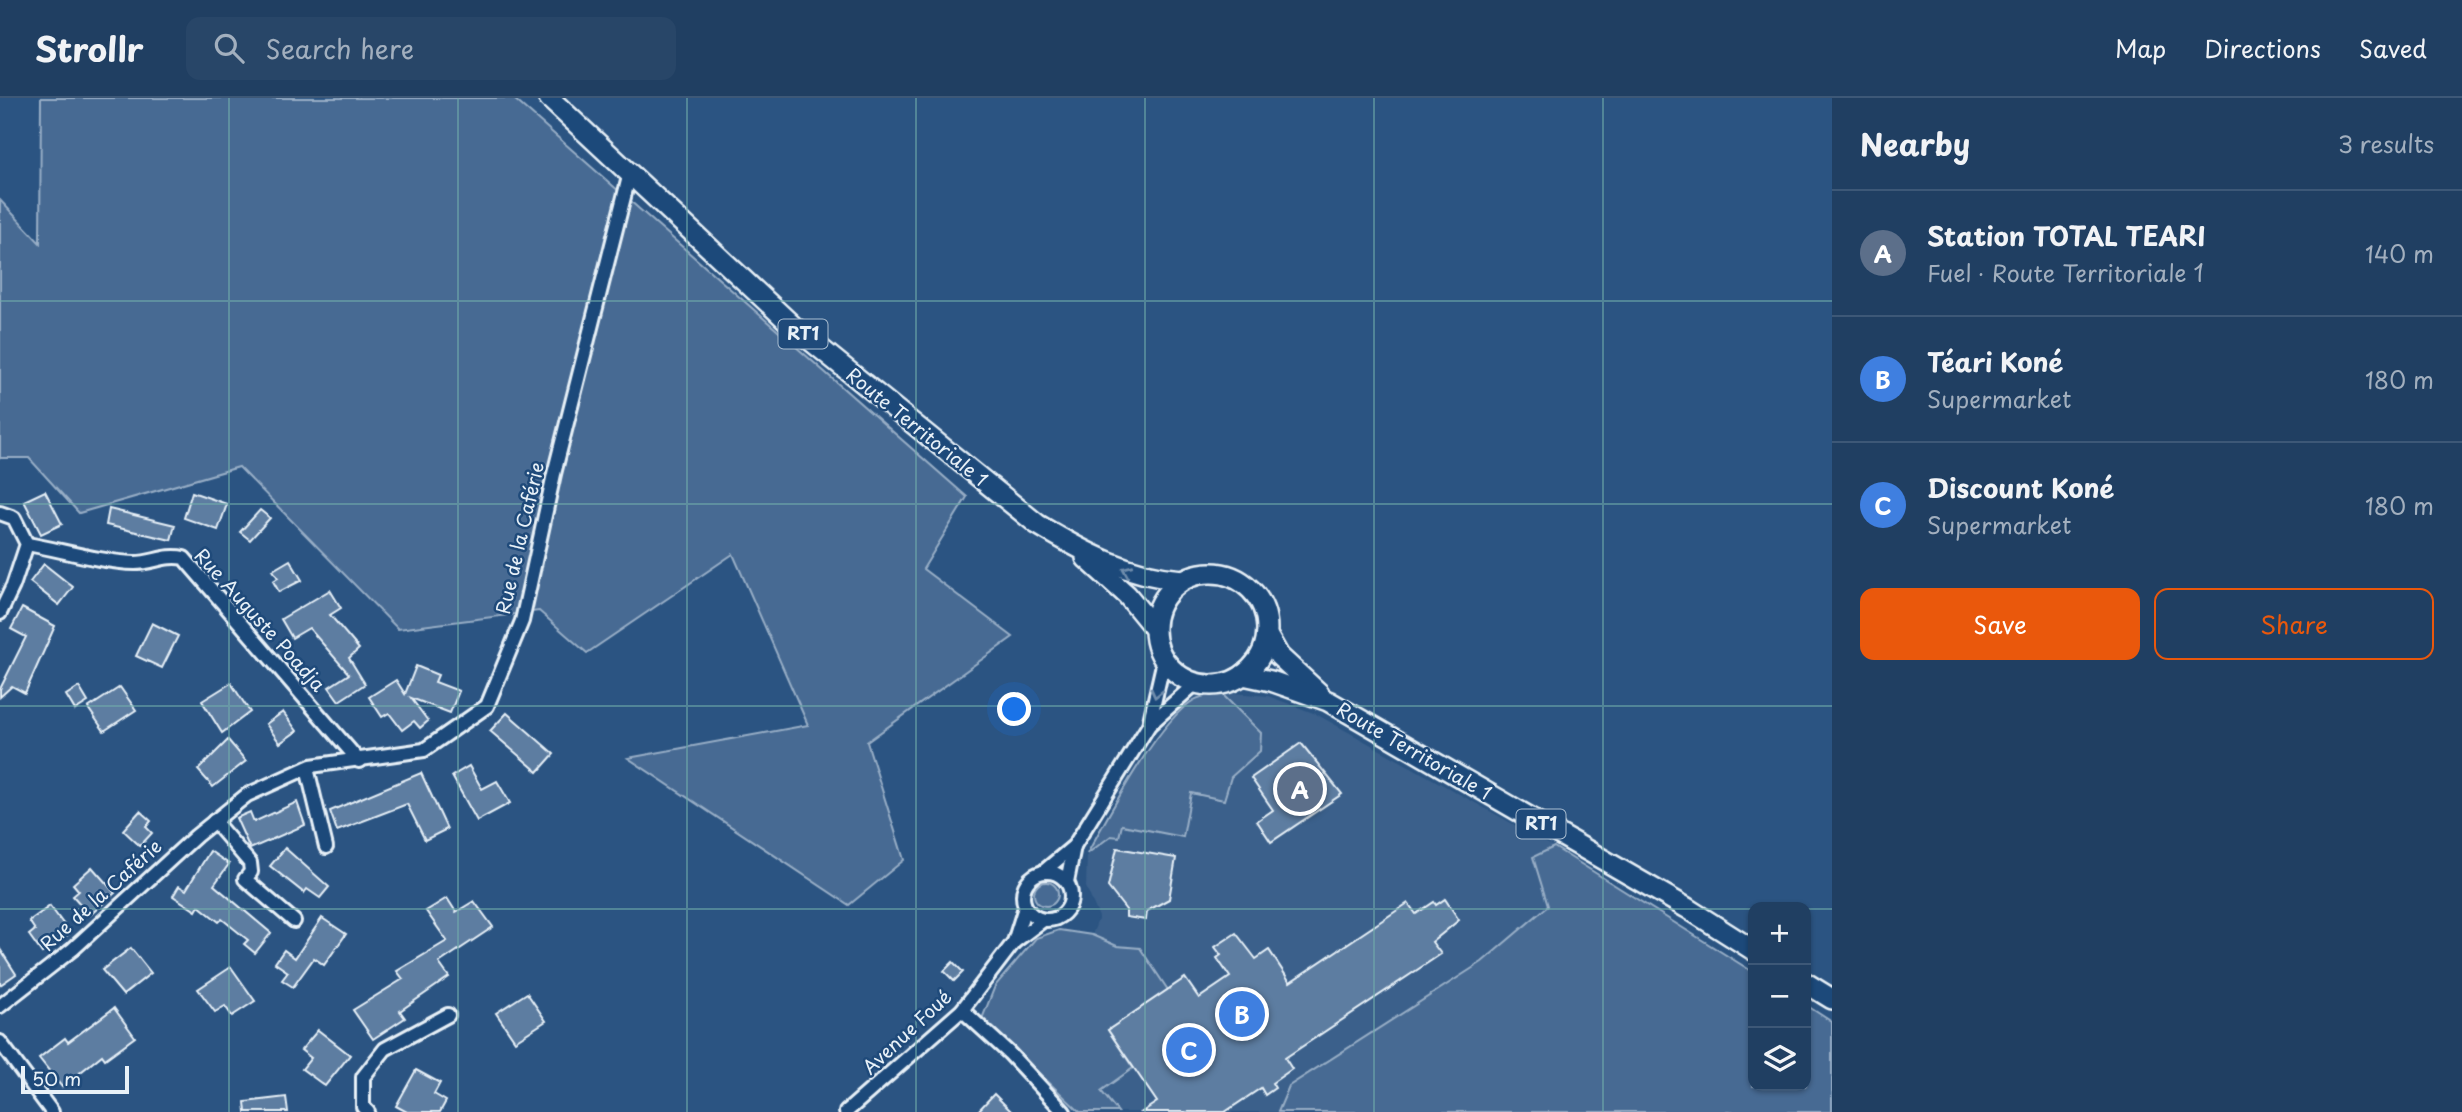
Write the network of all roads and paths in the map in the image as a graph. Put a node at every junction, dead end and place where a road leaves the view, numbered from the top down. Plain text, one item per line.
1 (549, 98) edge
2 (630, 173) junction
3 (0, 513) edge
4 (27, 544) junction
5 (1075, 547) junction
6 (1183, 580) junction
7 (0, 613) edge
8 (1154, 628) junction
9 (1267, 635) junction
10 (1164, 660) junction
11 (1243, 675) junction
12 (1196, 683) junction
13 (1328, 701) junction
14 (1149, 726) junction
15 (359, 761) junction
16 (307, 768) junction
17 (214, 821) junction
18 (1074, 846) junction
19 (327, 847) dead end
20 (1043, 872) junction
21 (1067, 882) junction
22 (1025, 907) junction
23 (294, 920) dead end
24 (1042, 920) junction
25 (1014, 942) junction
26 (1748, 947) edge
27 (1811, 986) edge
28 (1832, 999) edge
29 (0, 1006) edge
30 (962, 1010) junction
31 (448, 1015) dead end
32 (0, 1042) edge
33 (52, 1112) edge
34 (368, 1112) edge
35 (846, 1112) edge
36 (1064, 1112) edge

1 - 2 main road, Route Territoriale 1 / RT1
2 - 5 main road, Route Territoriale 1 / RT1
2 - 15 street, Rue de la Caférie
3 - 4 street
4 - 7 street
4 - 15 street, Rue Auguste Poadja
6 -> 5 main road, Route Territoriale 1 / RT1
5 - 8 main road, Route Territoriale 1 / RT1
6 - 8 main road
6 - 9 main road
8 - 10 main road
9 - 11 main road
9 - 13 main road, Route Territoriale 1 / RT1
10 - 12 main road
10 -> 14 street
11 - 12 main road
11 - 13 main road, Route Territoriale 1 / RT1
12 - 14 street
13 - 26 main road, Route Territoriale 1 / RT1
14 - 18 street
15 - 16 street, Rue de la Caférie
16 - 17 street, Rue de la Caférie
16 - 19 street
17 - 23 street
17 - 29 street, Rue de la Caférie
18 - 20 street
18 - 21 street
20 - 21 street
20 - 22 street
21 - 24 street
22 - 24 street
22 - 25 street, Avenue Foué
24 - 25 street, Avenue Foué
25 - 30 street, Avenue Foué
27 - 28 main road
30 - 35 street, Avenue Foué
30 - 36 street
31 - 34 street
32 - 33 street

